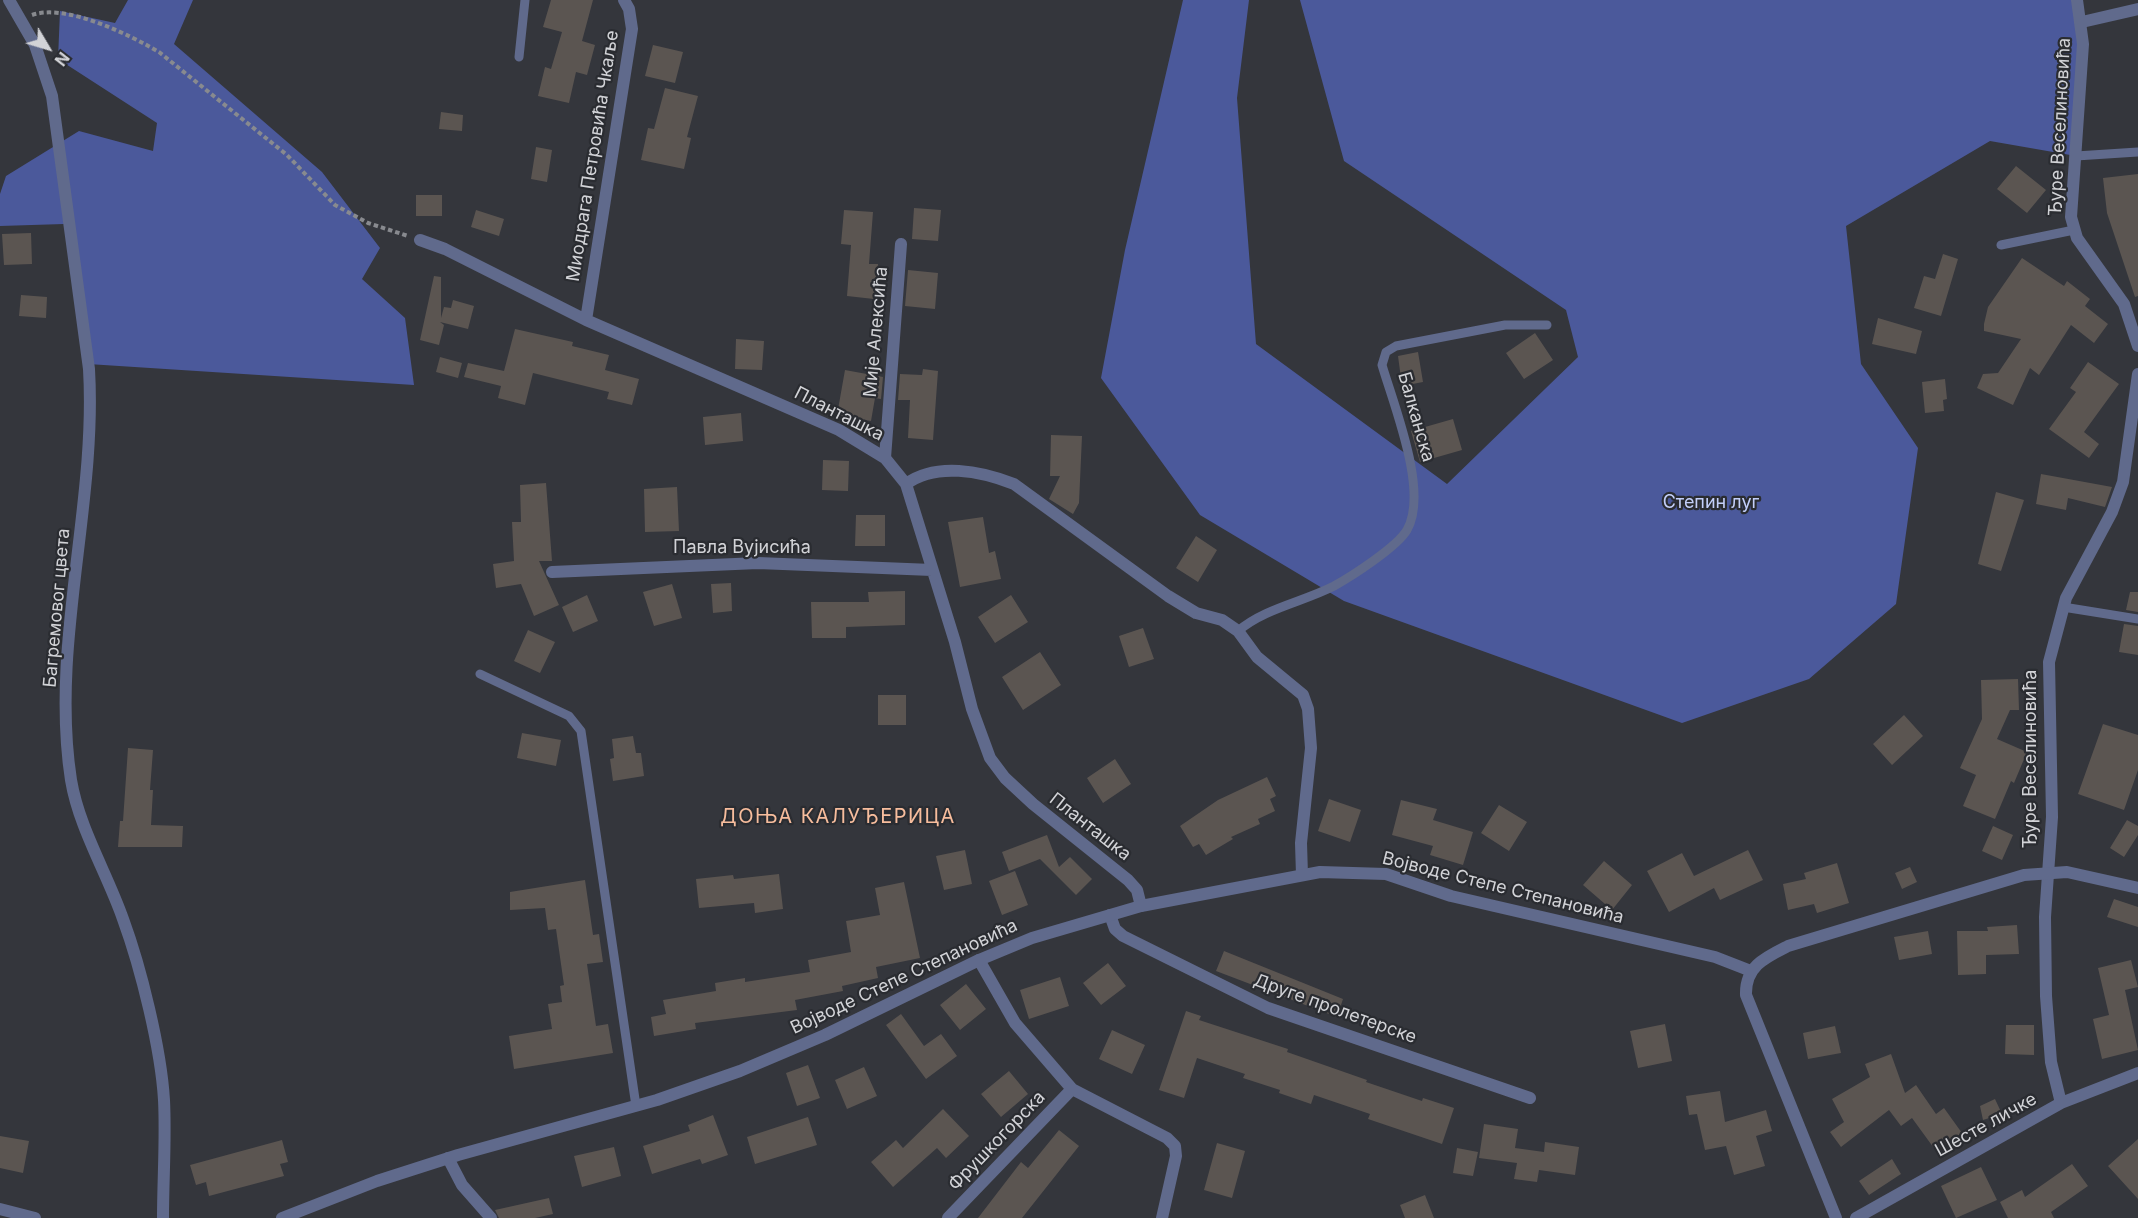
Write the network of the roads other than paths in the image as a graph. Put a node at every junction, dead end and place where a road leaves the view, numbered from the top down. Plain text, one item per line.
1 (9, 0) edge
2 (525, 0) edge
3 (624, 0) edge
4 (2077, 0) edge
5 (2138, 9) edge
6 (2082, 22) junction
7 (519, 57) dead end
8 (2138, 152) edge
9 (2076, 156) junction
10 (2074, 230) junction
11 (420, 240) road end
12 (901, 244) dead end
13 (2001, 245) dead end
14 (586, 320) junction
15 (1547, 325) dead end
16 (2138, 346) edge
17 (2138, 374) edge
18 (885, 459) junction
19 (906, 484) junction
20 (932, 570) junction
21 (552, 572) dead end
22 (2063, 607) junction
23 (2138, 619) edge
24 (1238, 631) junction
25 (480, 674) dead end
26 (2049, 872) junction
27 (1302, 875) junction
28 (2138, 888) edge
29 (1141, 906) junction
30 (1110, 915) junction
31 (979, 960) junction
32 (1752, 971) junction
33 (2138, 1073) edge
34 (1072, 1089) junction
35 (1530, 1098) dead end
36 (2061, 1103) junction
37 (636, 1106) junction
38 (448, 1158) junction
39 (0, 1209) edge
40 (35, 1218) edge
41 (163, 1218) edge
42 (282, 1218) edge
43 (491, 1218) edge
44 (948, 1218) edge
45 (1162, 1218) edge
46 (1836, 1218) edge
47 (1856, 1218) edge

1 - 41 street, Багремовог цвета
2 - 7 lane
3 - 14 street, Миодрага Петровића Чкаље
4 - 6 street, Ђуре Веселиновића
5 - 6 street
6 - 9 street, Ђуре Веселиновића
8 - 9 lane
9 - 10 street, Ђуре Веселиновића
10 - 13 lane
10 - 16 street, Ђуре Веселиновића
11 - 14 street, Планташка
12 - 18 street, Мије Алексића
14 - 18 street, Планташка
15 - 24 lane, Балканска
17 - 22 street, Ђуре Веселиновића
18 - 19 street, Планташка
19 - 20 street, Планташка
19 - 24 street
20 - 21 street, Павла Вујисића
20 - 29 street, Планташка
22 - 23 lane
22 - 26 street, Ђуре Веселиновића
24 - 27 street
25 - 37 lane
26 - 28 street
26 - 32 street
26 - 36 street, Ђуре Веселиновића
27 - 29 street, Војводе Степе Степановића
27 - 32 street, Војводе Степе Степановића
29 - 30 street, Војводе Степе Степановића
30 - 31 street, Војводе Степе Степановића
30 - 35 street, Друге пролетерске
31 - 34 street, Фрушкогорска
31 - 37 street, Војводе Степе Степановића
32 - 46 street
33 - 36 street, Шесте личке
34 - 44 street, Фрушкогорска
34 - 45 street, Фрушкогорска
36 - 47 street, Шесте личке
37 - 38 street, Војводе Степе Степановића
38 - 42 street, Војводе Степе Степановића
38 - 43 street
39 - 40 street

